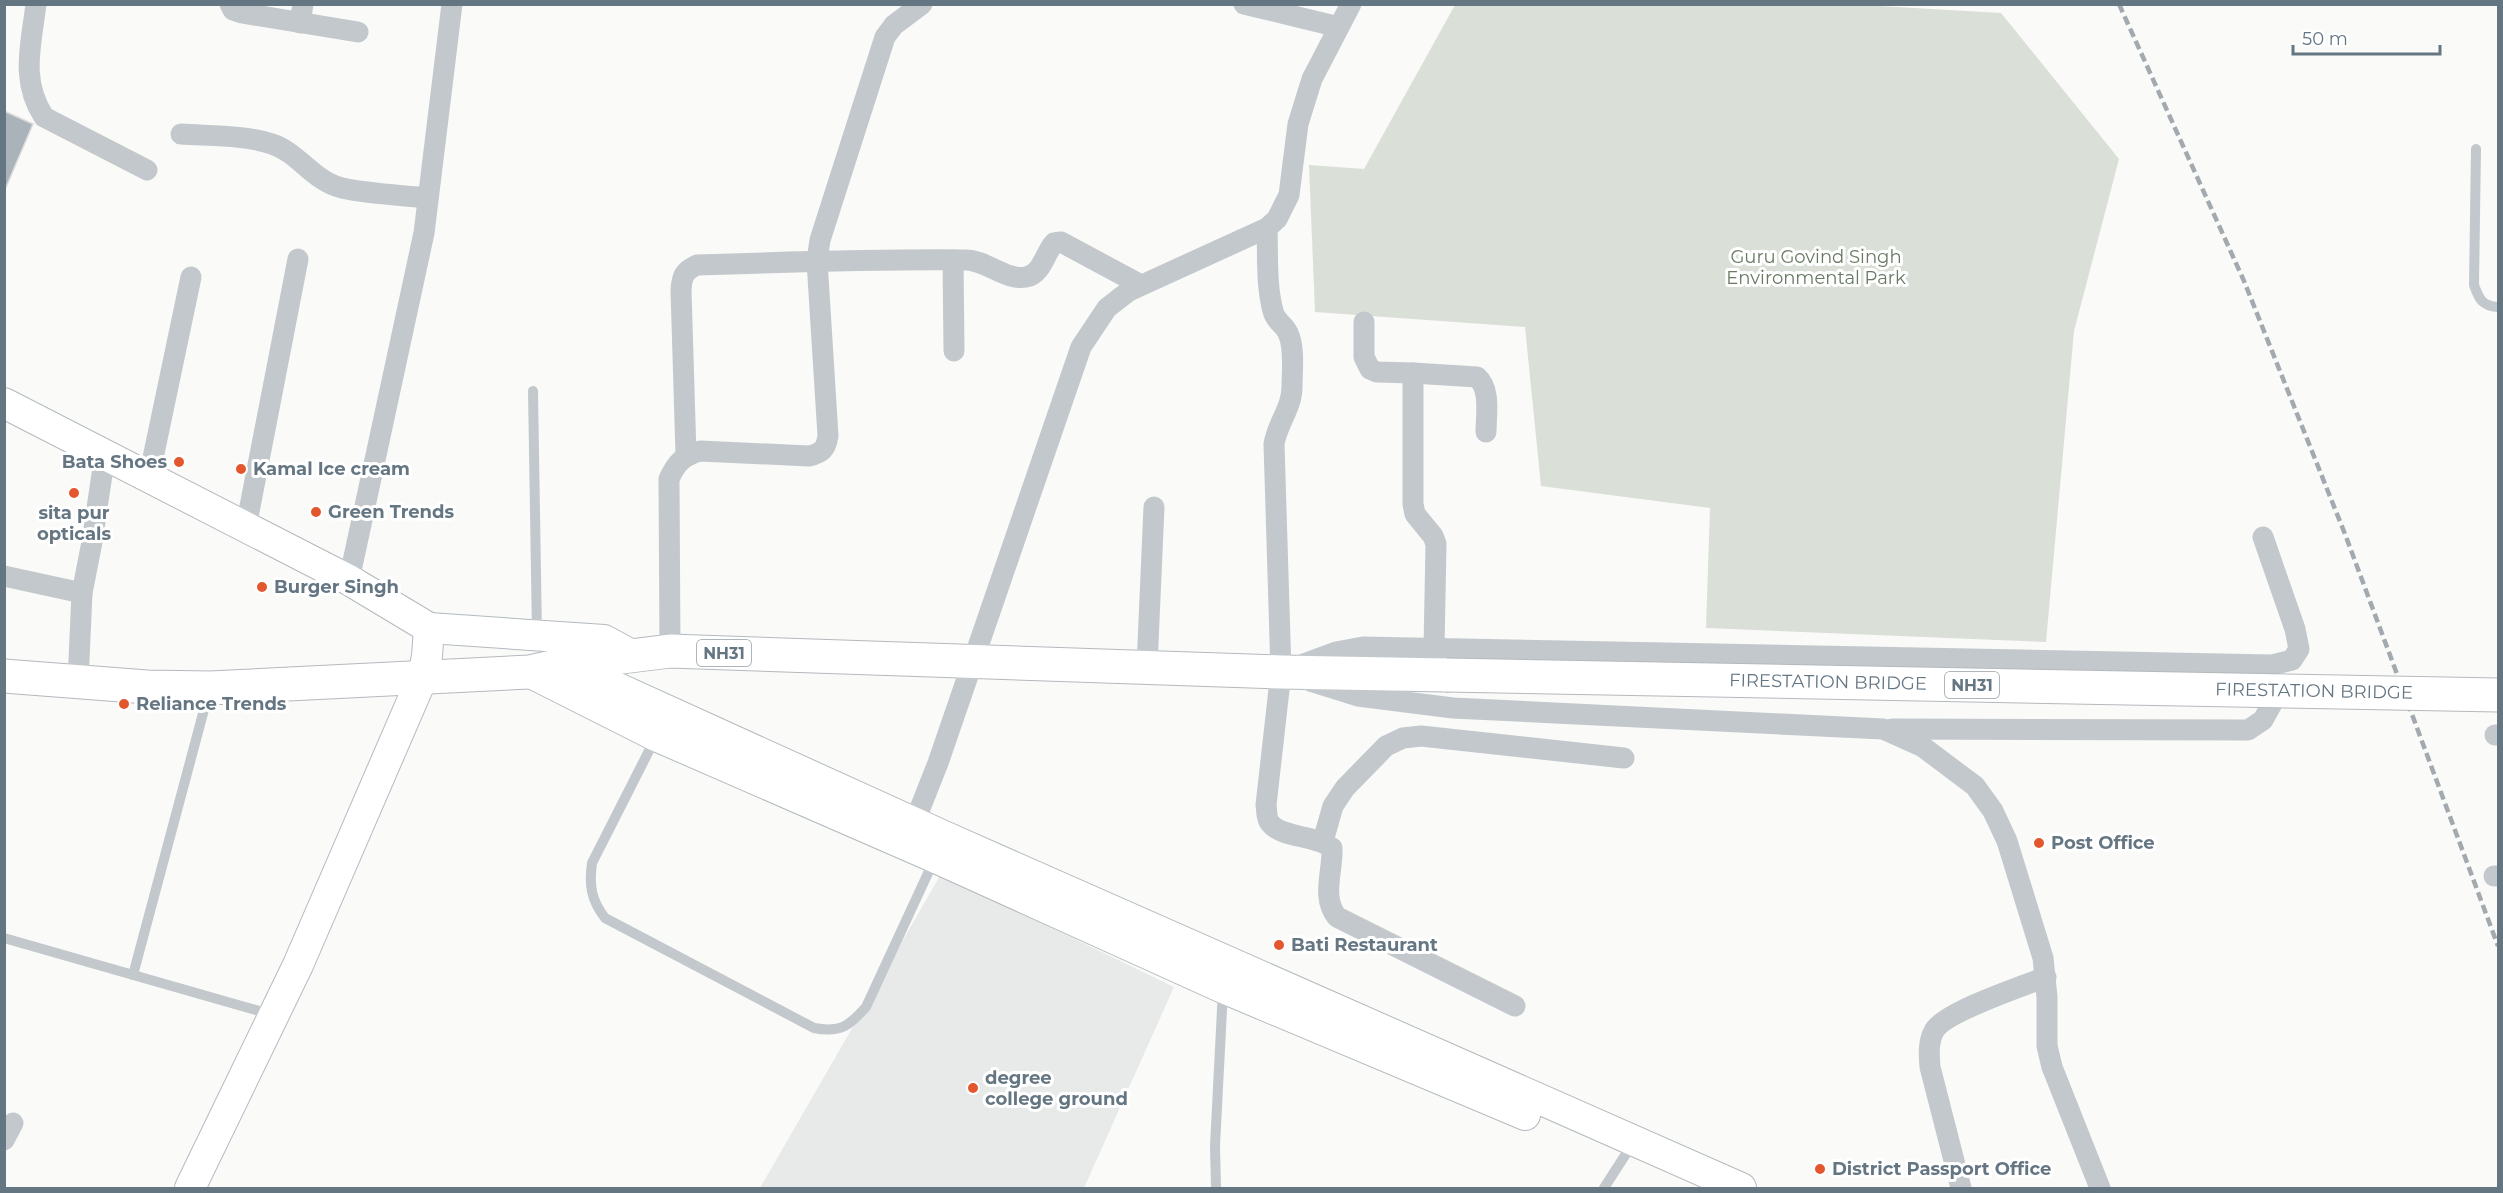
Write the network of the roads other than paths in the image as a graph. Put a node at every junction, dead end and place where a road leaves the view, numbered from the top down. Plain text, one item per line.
1 (36, 4) edge
2 (230, 4) edge
3 (452, 4) edge
4 (922, 4) edge
5 (1244, 4) edge
6 (1351, 4) edge
7 (302, 14) edge
8 (1339, 27) junction
9 (358, 32) dead end
10 (181, 134) dead end
11 (2476, 149) dead end
12 (147, 170) dead end
13 (428, 198) junction
14 (1267, 228) junction
15 (298, 259) dead end
16 (954, 260) junction
17 (817, 261) junction
18 (191, 277) dead end
19 (1141, 285) junction
20 (2499, 307) edge
21 (1364, 322) dead end
22 (954, 351) dead end
23 (1413, 373) junction
24 (533, 391) dead end
25 (4, 403) edge
26 (1486, 432) dead end
27 (105, 454) junction
28 (686, 455) junction
29 (149, 477) junction
30 (1154, 507) dead end
31 (246, 527) junction
32 (2262, 537) dead end
33 (4, 576) edge
34 (349, 580) junction
35 (82, 593) junction
36 (429, 628) junction
37 (537, 634) junction
38 (670, 651) junction
39 (630, 654) junction
40 (972, 662) junction
41 (1440, 662) junction
42 (565, 664) junction
43 (2260, 665) junction
44 (1147, 666) junction
45 (529, 672) junction
46 (1281, 672) junction
47 (4, 676) edge
48 (423, 676) junction
49 (78, 682) junction
50 (210, 688) junction
51 (2499, 694) edge
52 (1883, 729) junction
53 (656, 736) junction
54 (1624, 758) dead end
55 (915, 821) junction
56 (1323, 841) junction
57 (941, 848) junction
58 (4, 938) edge
59 (1224, 974) junction
60 (133, 975) junction
61 (2046, 977) junction
62 (1515, 1006) dead end
63 (274, 1015) junction
64 (1630, 1148) junction
65 (189, 1188) edge
66 (1216, 1188) edge
67 (1604, 1188) edge
68 (1693, 1188) edge
69 (1741, 1188) edge
70 (1961, 1188) edge
71 (2100, 1188) edge

1 - 12 street
2 - 7 street
3 - 13 street
4 - 17 street
5 - 8 street
6 - 8 street
7 - 9 street
8 - 14 street
10 - 13 street
11 - 20 lane
13 - 34 street
14 - 19 street
14 - 46 street
15 - 31 street
16 - 17 street
16 - 19 street
16 - 22 street
17 - 28 street
17 - 28 street
18 - 29 street
19 - 40 street
21 - 23 street
23 - 26 street
23 - 41 street
24 - 37 lane
25 - 27 street
27 - 29 street
27 - 35 street
28 - 38 street
29 - 31 street
30 - 44 street
31 - 34 street
32 - 43 street
33 - 35 street
34 - 36 street
35 - 49 street
36 - 37 street
36 - 48 street
37 - 39 street
38 - 39 highway, NH31
38 - 40 highway, NH31
39 - 42 highway, NH31
40 - 44 highway, NH31
40 - 55 street
41 - 43 street
41 - 46 highway, NH31
41 - 51 highway, FIRESTATION BRIDGE / NH31, bridge
42 - 45 highway, NH31
42 - 55 street
43 - 52 street
44 - 46 highway, NH31
45 - 48 highway, NH31
45 - 53 street
46 - 52 street
46 - 56 street
47 - 49 highway, NH31
48 - 50 highway, NH31
48 - 63 street
49 - 50 highway, NH31
50 - 60 lane
52 - 61 street
53 - 57 street
53 - 57 lane
54 - 56 street
55 - 57 street
56 - 62 street
57 - 59 street
58 - 60 lane
59 - 64 street
59 - 66 lane
60 - 63 lane
61 - 70 street
61 - 71 street
63 - 65 street
64 - 67 lane
64 - 68 street
64 - 69 street

